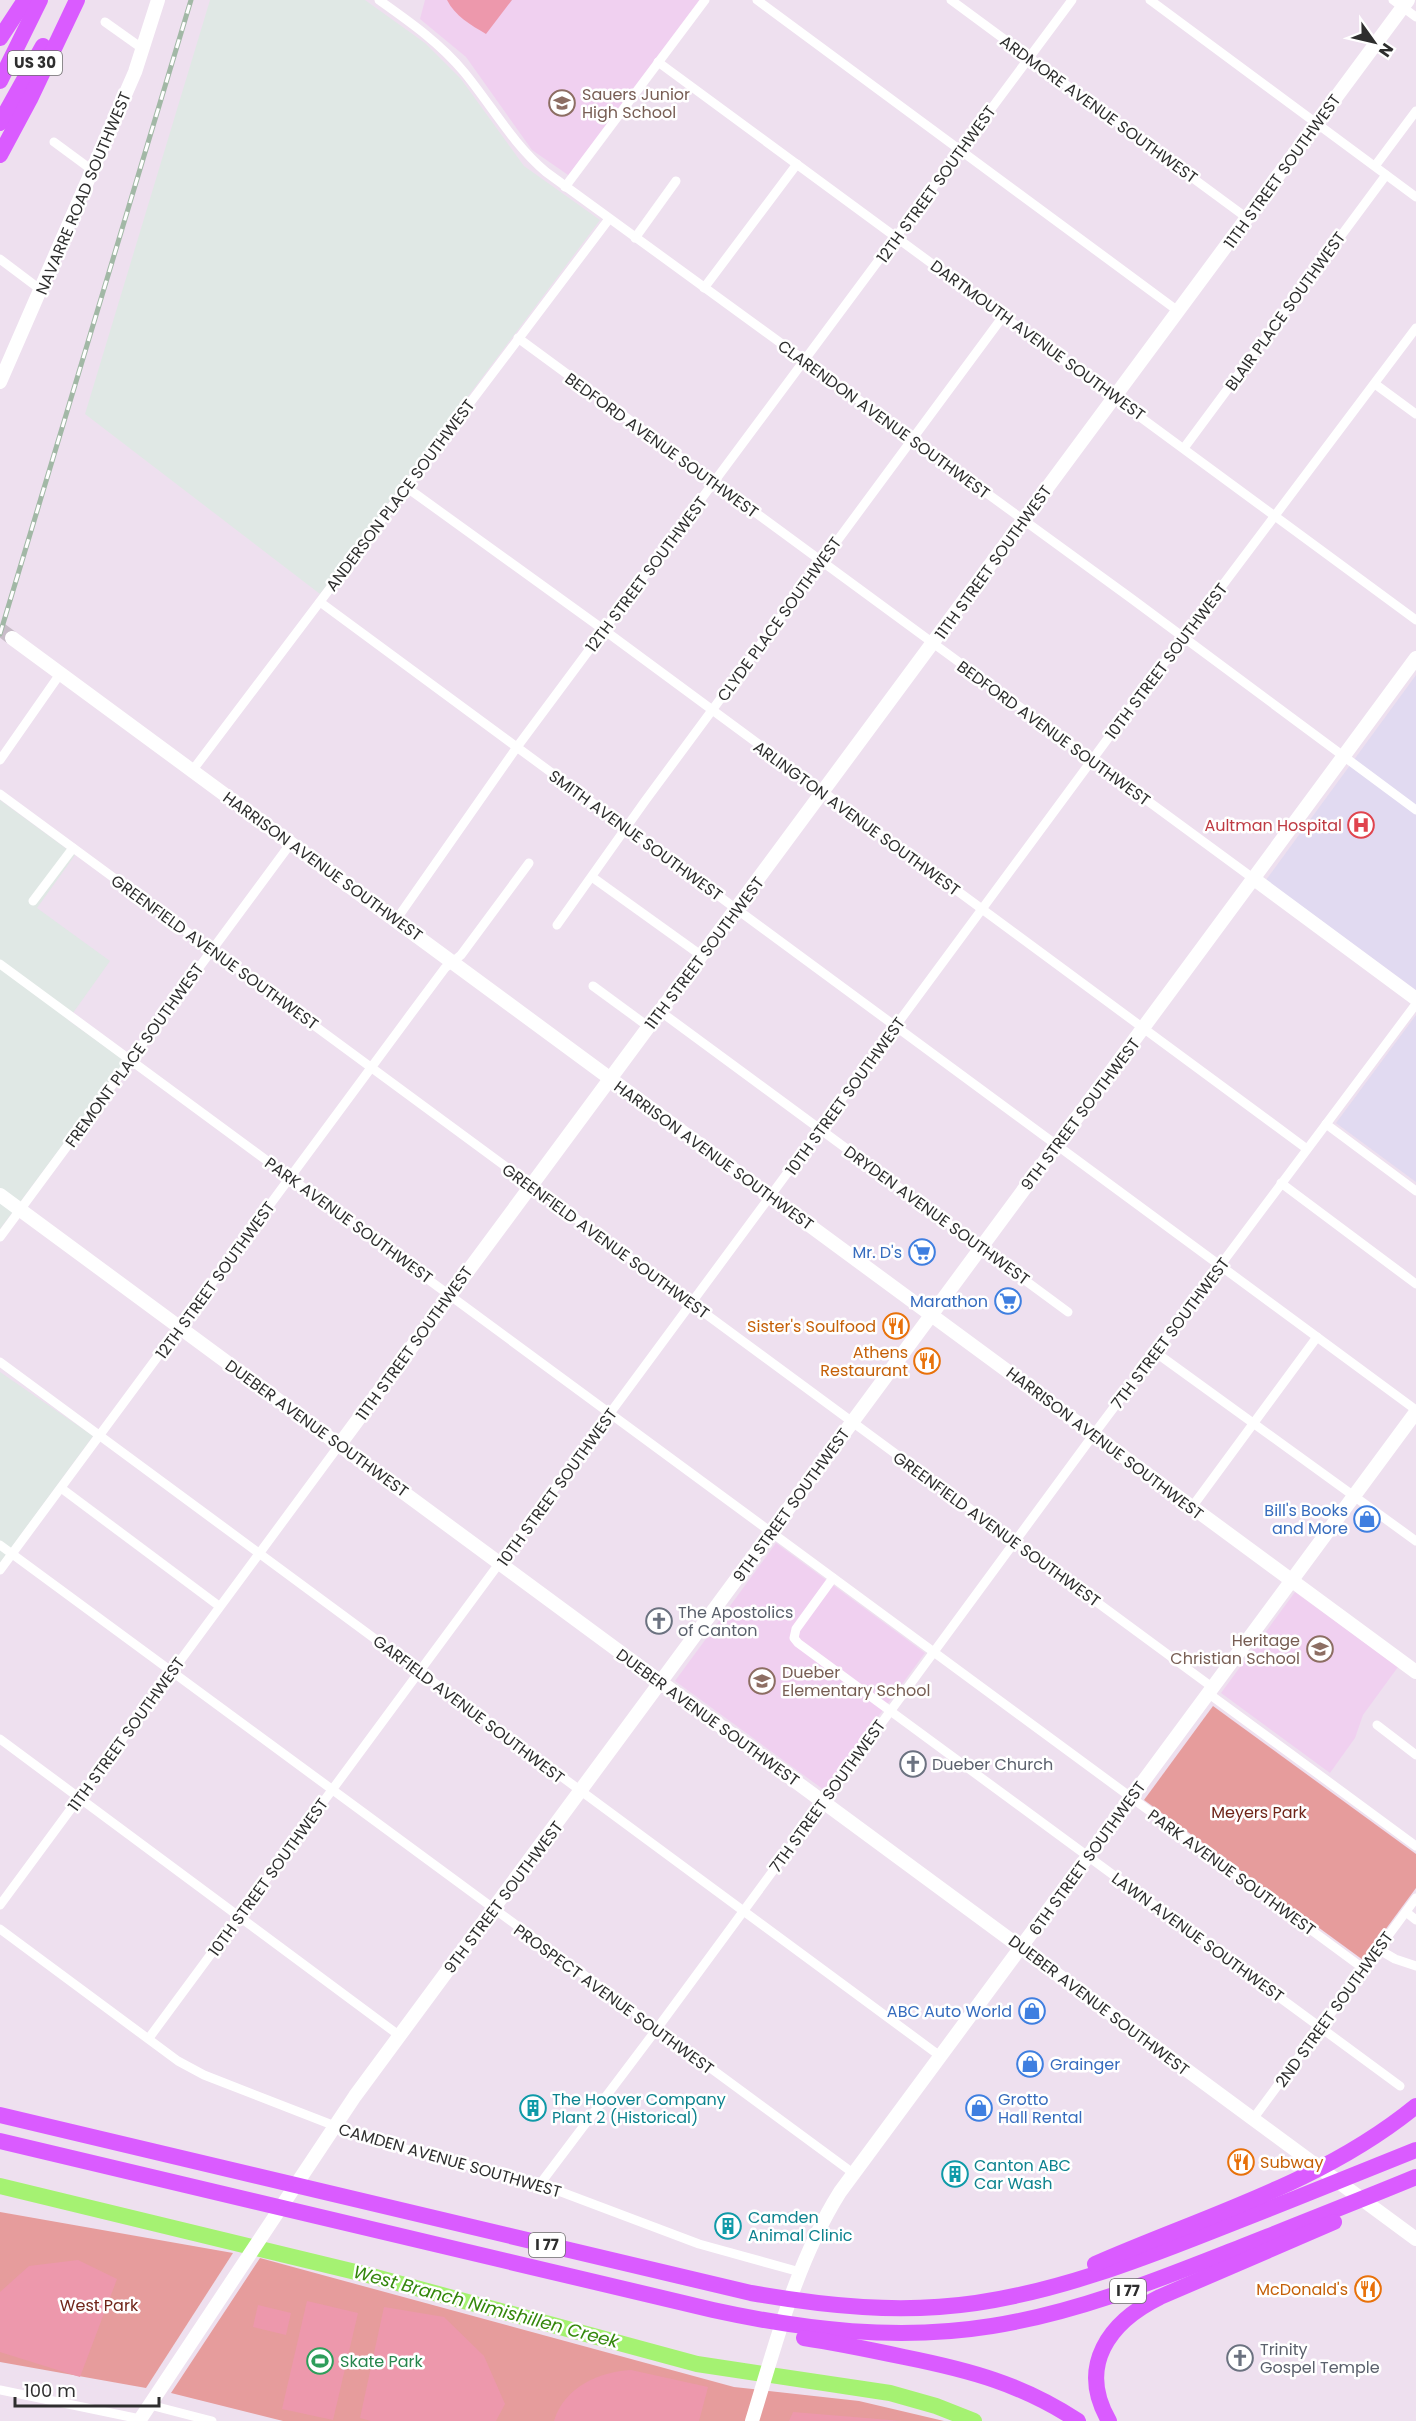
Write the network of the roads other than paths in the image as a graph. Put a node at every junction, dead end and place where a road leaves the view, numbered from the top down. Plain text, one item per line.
1 (25, 0) edge
2 (40, 0) edge
3 (65, 0) edge
4 (77, 0) edge
5 (158, 0) edge
6 (379, 0) edge
7 (705, 0) edge
8 (757, 0) edge
9 (951, 0) edge
10 (1072, 0) edge
11 (1149, 0) edge
12 (1401, 2) edge
13 (1416, 17) edge
14 (105, 22) dead end
15 (0, 38) edge
16 (143, 49) junction
17 (1029, 58) junction
18 (658, 62) junction
19 (0, 81) edge
20 (1416, 111) edge
21 (0, 123) edge
22 (1317, 123) junction
23 (54, 142) dead end
24 (961, 151) junction
25 (0, 155) edge
26 (797, 164) junction
27 (1375, 166) junction
28 (92, 170) junction
29 (1386, 175) junction
30 (676, 181) dead end
31 (565, 187) junction
32 (1416, 197) edge
33 (1247, 218) junction
34 (609, 219) junction
35 (635, 237) junction
36 (897, 238) junction
37 (0, 259) edge
38 (704, 288) junction
39 (41, 290) junction
40 (1178, 311) junction
41 (1004, 315) junction
42 (1416, 328) edge
43 (518, 338) junction
44 (805, 361) junction
45 (0, 382) edge
46 (1375, 384) junction
47 (1115, 396) junction
48 (1416, 414) edge
49 (912, 440) junction
50 (1184, 448) junction
51 (714, 482) junction
52 (406, 487) junction
53 (1275, 516) junction
54 (1023, 520) junction
55 (821, 562) junction
56 (320, 602) junction
57 (1416, 620) edge
58 (604, 630) junction
59 (1183, 637) junction
60 (12, 638) tunnel mouth
61 (932, 644) junction
62 (1416, 658) edge
63 (60, 674) junction
64 (712, 711) junction
65 (518, 747) junction
66 (1344, 756) junction
67 (0, 760) edge
68 (1092, 761) junction
69 (192, 771) junction
70 (823, 793) junction
71 (0, 794) edge
72 (1416, 810) edge
73 (626, 828) junction
74 (291, 843) junction
75 (73, 848) junction
76 (529, 863) dead end
77 (592, 877) junction
78 (1254, 879) junction
79 (33, 901) dead end
80 (737, 909) junction
81 (982, 910) junction
82 (396, 920) junction
83 (558, 925) dead end
84 (212, 950) junction
85 (702, 956) junction
86 (453, 962) junction
87 (0, 964) edge
88 (593, 986) dead end
89 (1416, 1001) edge
90 (661, 1012) junction
91 (896, 1027) junction
92 (649, 1028) junction
93 (1143, 1029) junction
94 (130, 1060) junction
95 (371, 1068) junction
96 (610, 1078) junction
97 (1326, 1124) junction
98 (820, 1129) junction
99 (1056, 1145) junction
100 (1307, 1149) junction
101 (290, 1177) junction
102 (1281, 1183) junction
103 (531, 1185) junction
104 (1416, 1191) edge
105 (0, 1195) edge
106 (771, 1197) junction
107 (20, 1210) junction
108 (0, 1238) edge
109 (981, 1247) junction
110 (1220, 1265) junction
111 (1416, 1284) edge
112 (450, 1295) junction
113 (692, 1303) junction
114 (1068, 1312) dead end
115 (932, 1315) junction
116 (180, 1327) junction
117 (1317, 1337) junction
118 (1155, 1352) junction
119 (0, 1362) edge
120 (1416, 1411) edge
121 (611, 1413) junction
122 (853, 1422) junction
123 (1253, 1423) junction
124 (1094, 1434) junction
125 (100, 1436) junction
126 (339, 1444) junction
127 (61, 1488) junction
128 (1353, 1496) junction
129 (1192, 1507) junction
130 (772, 1532) junction
131 (1416, 1541) edge
132 (1014, 1542) junction
133 (0, 1545) edge
134 (12, 1554) junction
135 (259, 1554) junction
136 (500, 1563) junction
137 (0, 1570) edge
138 (833, 1578) junction
139 (1290, 1580) junction
140 (219, 1606) junction
141 (933, 1652) junction
142 (171, 1672) junction
143 (420, 1672) junction
144 (1416, 1672) edge
145 (661, 1682) junction
146 (1210, 1690) junction
147 (891, 1710) junction
148 (1377, 1725) dead end
149 (0, 1739) edge
150 (1416, 1755) edge
151 (332, 1791) junction
152 (580, 1792) junction
153 (80, 1797) junction
154 (1131, 1797) junction
155 (824, 1802) junction
156 (1416, 1846) edge
157 (1088, 1856) junction
158 (1416, 1898) edge
159 (0, 1905) edge
160 (493, 1910) junction
161 (743, 1910) junction
162 (1406, 1912) junction
163 (240, 1915) junction
164 (1416, 1920) edge
165 (0, 1929) edge
166 (1022, 1948) junction
167 (1378, 1949) junction
168 (1416, 1966) edge
169 (1364, 1969) junction
170 (1321, 2026) junction
171 (656, 2030) junction
172 (400, 2036) junction
173 (148, 2038) junction
174 (940, 2056) junction
175 (1400, 2086) dead end
176 (1416, 2106) edge
177 (0, 2115) edge
178 (1253, 2119) junction
179 (334, 2126) junction
180 (0, 2141) edge
181 (1416, 2150) edge
182 (853, 2173) junction
183 (1416, 2180) edge
184 (540, 2184) junction
185 (1416, 2238) edge
186 (800, 2272) junction
187 (1050, 2288) junction
188 (822, 2335) junction
189 (0, 2390) edge
190 (150, 2405) junction
191 (140, 2420) edge
192 (212, 2421) edge
193 (752, 2421) edge
194 (1078, 2421) edge
195 (1109, 2421) edge

1 - 15 highway
2 - 19 highway, US 30
3 - 21 highway, US 30
4 - 25 highway
5 - 16 street, NAVARRE ROAD SOUTHWEST
6 - 31 street, CLARENDON AVENUE SOUTHWEST
7 - 18 street
8 - 24 street
9 - 17 street, ARDMORE AVENUE SOUTHWEST
10 - 17 street, 12TH STREET SOUTHWEST
11 - 22 street
12 - 13 street
12 - 22 street, 11TH STREET SOUTHWEST
14 - 16 street
16 - 28 street, NAVARRE ROAD SOUTHWEST
17 - 24 street, 12TH STREET SOUTHWEST
17 - 33 street, ARDMORE AVENUE SOUTHWEST
18 - 26 street, DARTMOUTH AVENUE SOUTHWEST
18 - 31 street
20 - 27 street
22 - 27 street
22 - 33 street, 11TH STREET SOUTHWEST
23 - 28 street
24 - 36 street, 12TH STREET SOUTHWEST
24 - 40 street
26 - 36 street, DARTMOUTH AVENUE SOUTHWEST
26 - 38 street
27 - 29 street
28 - 39 street, NAVARRE ROAD SOUTHWEST
29 - 32 street
29 - 50 street, BLAIR PLACE SOUTHWEST
30 - 35 street
31 - 34 street, CLARENDON AVENUE SOUTHWEST
33 - 40 street, 11TH STREET SOUTHWEST
34 - 35 street, CLARENDON AVENUE SOUTHWEST
34 - 43 street, ANDERSON PLACE SOUTHWEST
35 - 38 street, CLARENDON AVENUE SOUTHWEST
36 - 41 street, DARTMOUTH AVENUE SOUTHWEST
36 - 44 street, 12TH STREET SOUTHWEST
37 - 39 street
38 - 44 street, CLARENDON AVENUE SOUTHWEST
39 - 45 street, NAVARRE ROAD SOUTHWEST
40 - 47 street, 11TH STREET SOUTHWEST
41 - 47 street, DARTMOUTH AVENUE SOUTHWEST
41 - 49 street, CLYDE PLACE SOUTHWEST
42 - 46 street, 10TH STREET SOUTHWEST
43 - 51 street, BEDFORD AVENUE SOUTHWEST
43 - 52 street, ANDERSON PLACE SOUTHWEST
44 - 49 street, CLARENDON AVENUE SOUTHWEST
44 - 51 street, 12TH STREET SOUTHWEST
46 - 48 street
46 - 53 street, 10TH STREET SOUTHWEST
47 - 50 street, DARTMOUTH AVENUE SOUTHWEST
47 - 54 street, 11TH STREET SOUTHWEST
49 - 54 street, CLARENDON AVENUE SOUTHWEST
49 - 55 street, CLYDE PLACE SOUTHWEST
50 - 53 street, DARTMOUTH AVENUE SOUTHWEST
51 - 55 street, BEDFORD AVENUE SOUTHWEST
51 - 58 street, 12TH STREET SOUTHWEST
52 - 56 street, ANDERSON PLACE SOUTHWEST
52 - 58 street, ARLINGTON AVENUE SOUTHWEST
53 - 57 street, DARTMOUTH AVENUE SOUTHWEST
53 - 59 street, 10TH STREET SOUTHWEST
54 - 59 street, CLARENDON AVENUE SOUTHWEST
54 - 61 street, 11TH STREET SOUTHWEST
55 - 61 street, BEDFORD AVENUE SOUTHWEST
55 - 64 street, CLYDE PLACE SOUTHWEST
56 - 65 street, SMITH AVENUE SOUTHWEST
56 - 69 street, ANDERSON PLACE SOUTHWEST
58 - 64 street, ARLINGTON AVENUE SOUTHWEST
58 - 65 street, 12TH STREET SOUTHWEST
59 - 66 street, CLARENDON AVENUE SOUTHWEST
59 - 68 street, 10TH STREET SOUTHWEST
60 - 63 street, HARRISON AVENUE SOUTHWEST
61 - 68 street, BEDFORD AVENUE SOUTHWEST
61 - 70 street, 11TH STREET SOUTHWEST
62 - 66 street, 9TH STREET SOUTHWEST
63 - 67 street
63 - 69 street, HARRISON AVENUE SOUTHWEST
64 - 70 street, ARLINGTON AVENUE SOUTHWEST
64 - 73 street, CLYDE PLACE SOUTHWEST
65 - 73 street, SMITH AVENUE SOUTHWEST
65 - 82 street, 12TH STREET SOUTHWEST
66 - 72 street, CLARENDON AVENUE SOUTHWEST
66 - 78 street, 9TH STREET SOUTHWEST
68 - 78 street, BEDFORD AVENUE SOUTHWEST
68 - 81 street, 10TH STREET SOUTHWEST
69 - 74 street, HARRISON AVENUE SOUTHWEST
70 - 80 street, 11TH STREET SOUTHWEST
70 - 81 street, ARLINGTON AVENUE SOUTHWEST
71 - 75 street, GREENFIELD AVENUE SOUTHWEST
73 - 77 street, CLYDE PLACE SOUTHWEST
73 - 80 street, SMITH AVENUE SOUTHWEST
74 - 82 street, HARRISON AVENUE SOUTHWEST
74 - 84 street, FREMONT PLACE SOUTHWEST
75 - 79 street
75 - 84 street, GREENFIELD AVENUE SOUTHWEST
76 - 86 street, 12TH STREET SOUTHWEST
77 - 83 street, CLYDE PLACE SOUTHWEST
77 - 85 street
78 - 89 street, BEDFORD AVENUE SOUTHWEST
78 - 93 street, 9TH STREET SOUTHWEST
80 - 85 street, 11TH STREET SOUTHWEST
80 - 91 street, SMITH AVENUE SOUTHWEST
81 - 91 street, 10TH STREET SOUTHWEST
81 - 93 street, ARLINGTON AVENUE SOUTHWEST
82 - 86 street, HARRISON AVENUE SOUTHWEST
84 - 94 street, FREMONT PLACE SOUTHWEST
84 - 95 street, GREENFIELD AVENUE SOUTHWEST
85 - 90 street, 11TH STREET SOUTHWEST
86 - 95 street, 12TH STREET SOUTHWEST
86 - 96 street, HARRISON AVENUE SOUTHWEST
87 - 94 street, PARK AVENUE SOUTHWEST
88 - 92 street
89 - 97 street, 7TH STREET SOUTHWEST
90 - 92 street, 11TH STREET SOUTHWEST
90 - 98 street, DRYDEN AVENUE SOUTHWEST
91 - 98 street, 10TH STREET SOUTHWEST
91 - 99 street, SMITH AVENUE SOUTHWEST
92 - 96 street, 11TH STREET SOUTHWEST
93 - 99 street, 9TH STREET SOUTHWEST
93 - 100 street, ARLINGTON AVENUE SOUTHWEST
94 - 101 street, PARK AVENUE SOUTHWEST
94 - 107 street, FREMONT PLACE SOUTHWEST
95 - 101 street, 12TH STREET SOUTHWEST
95 - 103 street, GREENFIELD AVENUE SOUTHWEST
96 - 103 street, 11TH STREET SOUTHWEST
96 - 106 street, HARRISON AVENUE SOUTHWEST
97 - 100 street, 7TH STREET SOUTHWEST
97 - 104 street
98 - 106 street, 10TH STREET SOUTHWEST
98 - 109 street, DRYDEN AVENUE SOUTHWEST
99 - 109 street, 9TH STREET SOUTHWEST
99 - 110 street, SMITH AVENUE SOUTHWEST
100 - 102 street, 7TH STREET SOUTHWEST
101 - 112 street, PARK AVENUE SOUTHWEST
101 - 116 street, 12TH STREET SOUTHWEST
102 - 110 street, 7TH STREET SOUTHWEST
102 - 111 street
103 - 112 street, 11TH STREET SOUTHWEST
103 - 113 street, GREENFIELD AVENUE SOUTHWEST
105 - 107 street, DUEBER AVENUE SOUTHWEST
106 - 113 street, 10TH STREET SOUTHWEST
106 - 115 street, HARRISON AVENUE SOUTHWEST
107 - 108 street, FREMONT PLACE SOUTHWEST
107 - 116 street, DUEBER AVENUE SOUTHWEST
109 - 114 street, DRYDEN AVENUE SOUTHWEST
109 - 115 street, 9TH STREET SOUTHWEST
110 - 117 street, SMITH AVENUE SOUTHWEST
110 - 118 street, 7TH STREET SOUTHWEST
112 - 121 street, PARK AVENUE SOUTHWEST
112 - 126 street, 11TH STREET SOUTHWEST
113 - 121 street, 10TH STREET SOUTHWEST
113 - 122 street, GREENFIELD AVENUE SOUTHWEST
115 - 122 street, 9TH STREET SOUTHWEST
115 - 124 street, HARRISON AVENUE SOUTHWEST
116 - 125 street, 12TH STREET SOUTHWEST
116 - 126 street, DUEBER AVENUE SOUTHWEST
117 - 120 street, SMITH AVENUE SOUTHWEST
117 - 123 street
118 - 123 street
118 - 124 street, 7TH STREET SOUTHWEST
119 - 125 street, GARFIELD AVENUE SOUTHWEST
120 - 128 street, 6TH STREET SOUTHWEST
121 - 130 street, PARK AVENUE SOUTHWEST
121 - 136 street, 10TH STREET SOUTHWEST
122 - 130 street, 9TH STREET SOUTHWEST
122 - 132 street, GREENFIELD AVENUE SOUTHWEST
123 - 128 street
123 - 129 street
124 - 129 street, HARRISON AVENUE SOUTHWEST
124 - 132 street, 7TH STREET SOUTHWEST
125 - 127 street, 12TH STREET SOUTHWEST
125 - 135 street, GARFIELD AVENUE SOUTHWEST
126 - 135 street, 11TH STREET SOUTHWEST
126 - 136 street, DUEBER AVENUE SOUTHWEST
127 - 134 street, 12TH STREET SOUTHWEST
127 - 140 street
128 - 131 street
128 - 139 street, 6TH STREET SOUTHWEST
129 - 139 street, HARRISON AVENUE SOUTHWEST
130 - 138 street, PARK AVENUE SOUTHWEST
130 - 145 street, 9TH STREET SOUTHWEST
132 - 141 street, 7TH STREET SOUTHWEST
132 - 146 street, GREENFIELD AVENUE SOUTHWEST
133 - 134 street, PROSPECT AVENUE SOUTHWEST
134 - 137 street, 12TH STREET SOUTHWEST
134 - 142 street, PROSPECT AVENUE SOUTHWEST
135 - 140 street, 11TH STREET SOUTHWEST
135 - 143 street, GARFIELD AVENUE SOUTHWEST
136 - 143 street, 10TH STREET SOUTHWEST
136 - 145 street, DUEBER AVENUE SOUTHWEST
138 - 141 street, PARK AVENUE SOUTHWEST
138 - 147 street, LAWN AVENUE SOUTHWEST
139 - 144 street, HARRISON AVENUE SOUTHWEST
139 - 146 street, 6TH STREET SOUTHWEST
140 - 142 street, 11TH STREET SOUTHWEST
141 - 147 street, 7TH STREET SOUTHWEST
141 - 154 street, PARK AVENUE SOUTHWEST
142 - 151 street, PROSPECT AVENUE SOUTHWEST
142 - 153 street, 11TH STREET SOUTHWEST
143 - 151 street, 10TH STREET SOUTHWEST
143 - 152 street, GARFIELD AVENUE SOUTHWEST
145 - 152 street, 9TH STREET SOUTHWEST
145 - 155 street, DUEBER AVENUE SOUTHWEST
146 - 154 street, 6TH STREET SOUTHWEST
146 - 156 street, GREENFIELD AVENUE SOUTHWEST
147 - 155 street, 7TH STREET SOUTHWEST
147 - 157 street, LAWN AVENUE SOUTHWEST
148 - 150 street
149 - 153 street
151 - 160 street, PROSPECT AVENUE SOUTHWEST
151 - 163 street, 10TH STREET SOUTHWEST
152 - 160 street, 9TH STREET SOUTHWEST
152 - 161 street, GARFIELD AVENUE SOUTHWEST
153 - 159 street, 11TH STREET SOUTHWEST
153 - 163 street
154 - 157 street, 6TH STREET SOUTHWEST
154 - 169 street, PARK AVENUE SOUTHWEST
155 - 161 street, 7TH STREET SOUTHWEST
155 - 166 street, DUEBER AVENUE SOUTHWEST
157 - 166 street, 6TH STREET SOUTHWEST
157 - 170 street, LAWN AVENUE SOUTHWEST
158 - 162 street, 2ND STREET SOUTHWEST
160 - 171 street, PROSPECT AVENUE SOUTHWEST
160 - 172 street, 9TH STREET SOUTHWEST
161 - 171 street, 7TH STREET SOUTHWEST
161 - 174 street, GARFIELD AVENUE SOUTHWEST
162 - 164 street
162 - 167 street, 2ND STREET SOUTHWEST
163 - 172 street
163 - 173 street, 10TH STREET SOUTHWEST
165 - 173 street, CAMDEN AVENUE SOUTHWEST
166 - 174 street, 6TH STREET SOUTHWEST
166 - 178 street, DUEBER AVENUE SOUTHWEST
167 - 168 street
167 - 169 street, 2ND STREET SOUTHWEST
169 - 170 street, 2ND STREET SOUTHWEST
170 - 175 street, LAWN AVENUE SOUTHWEST
170 - 178 street, 2ND STREET SOUTHWEST
171 - 182 street, PROSPECT AVENUE SOUTHWEST
171 - 184 street, 7TH STREET SOUTHWEST
172 - 179 street, 9TH STREET SOUTHWEST
173 - 179 street, CAMDEN AVENUE SOUTHWEST
174 - 182 street, 6TH STREET SOUTHWEST
176 - 187 highway
177 - 187 highway, I 77
178 - 185 street, DUEBER AVENUE SOUTHWEST
179 - 184 street, CAMDEN AVENUE SOUTHWEST
179 - 190 street, 9TH STREET SOUTHWEST
180 - 188 highway, I 77
181 - 187 highway, I 77
182 - 186 street, 6TH STREET SOUTHWEST
183 - 188 highway, I 77
183 - 195 highway
184 - 186 street, CAMDEN AVENUE SOUTHWEST
186 - 193 street, 6TH STREET SOUTHWEST
188 - 194 highway
189 - 191 street
190 - 191 street, 9TH STREET SOUTHWEST
190 - 192 street

